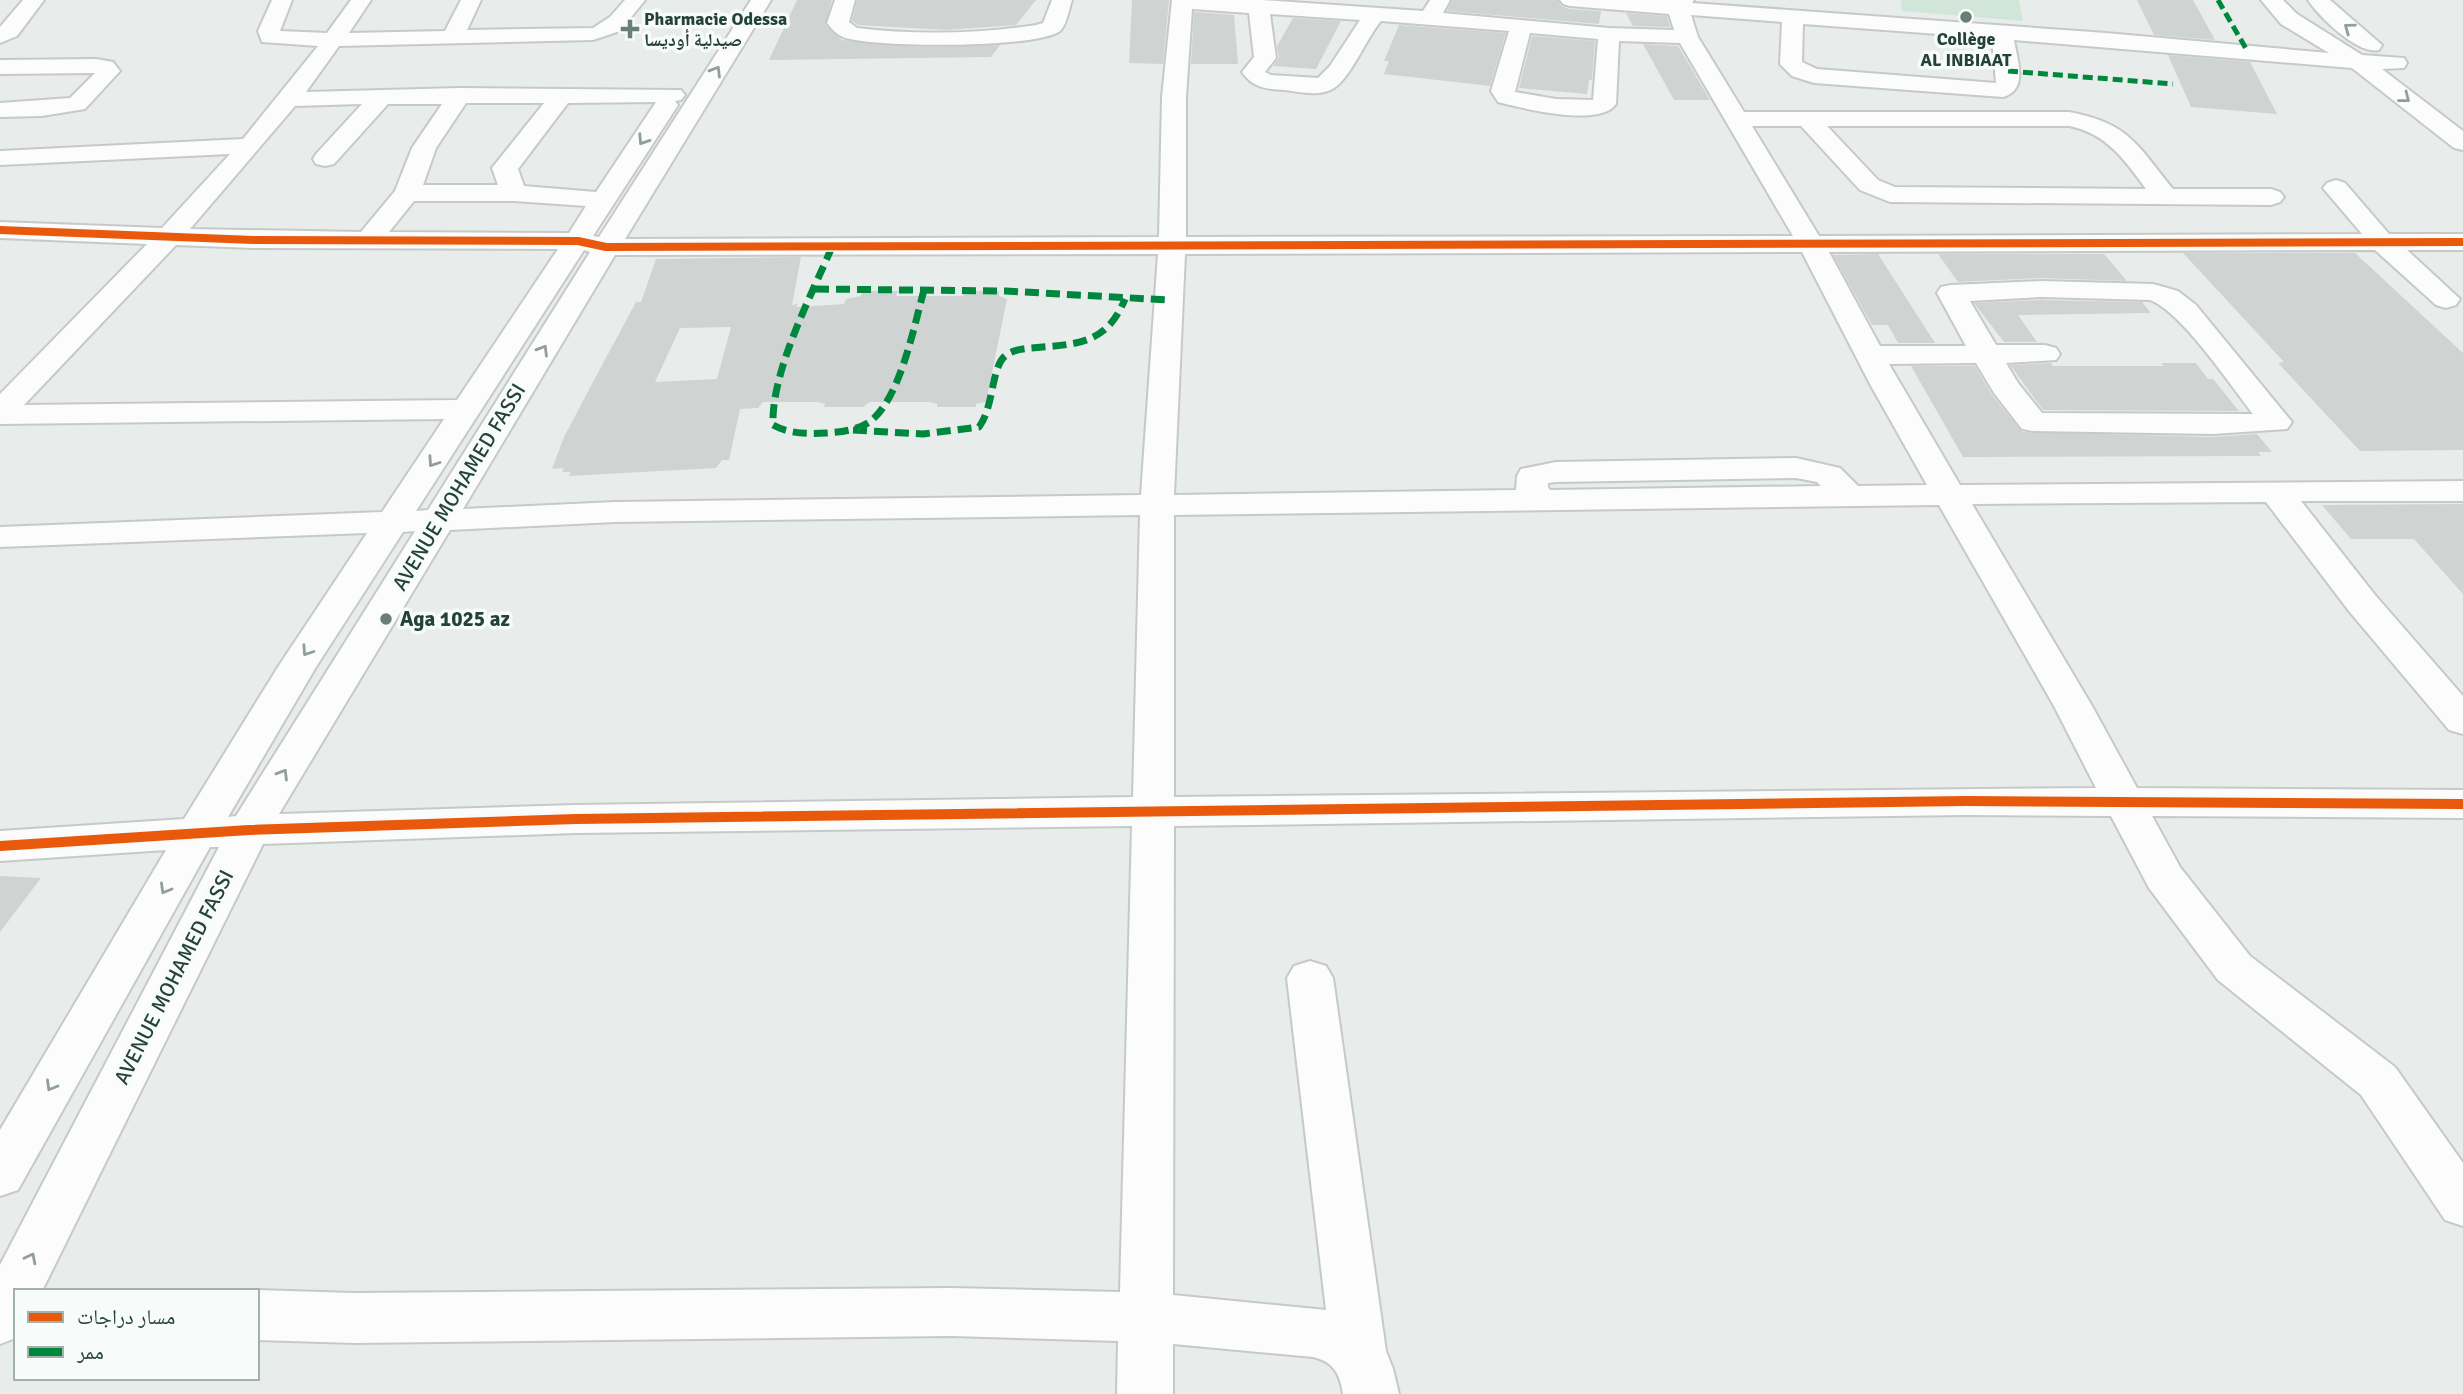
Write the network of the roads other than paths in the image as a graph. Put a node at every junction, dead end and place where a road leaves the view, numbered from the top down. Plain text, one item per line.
1 (34, 0) edge
2 (282, 0) edge
3 (361, 0) edge
4 (471, 0) edge
5 (635, 0) edge
6 (761, 0) edge
7 (845, 0) edge
8 (1062, 0) edge
9 (1570, 0) edge
10 (2271, 0) edge
11 (2318, 0) edge
12 (1182, 1) edge
13 (1681, 4) edge
14 (1261, 6) junction
15 (1435, 9) edge
16 (1375, 15) junction
17 (1793, 17) junction
18 (1521, 26) junction
19 (2002, 33) junction
20 (1609, 34) junction
21 (0, 36) edge
22 (453, 37) junction
23 (1687, 37) junction
24 (335, 40) junction
25 (1793, 42) junction
26 (1820, 44) dead end
27 (1980, 58) dead end
28 (2006, 60) junction
29 (2358, 62) junction
30 (2396, 63) junction
31 (0, 67) edge
32 (688, 72) dead end
33 (2417, 79) dead end
34 (460, 95) junction
35 (673, 95) junction
36 (558, 96) junction
37 (382, 97) junction
38 (289, 99) junction
39 (0, 110) edge
40 (1737, 119) junction
41 (1807, 119) junction
42 (2463, 143) edge
43 (250, 146) junction
44 (0, 158) edge
45 (325, 159) dead end
46 (2336, 188) dead end
47 (407, 193) junction
48 (514, 193) junction
49 (205, 196) junction
50 (2165, 197) junction
51 (2272, 197) dead end
52 (604, 200) junction
53 (2463, 225) edge
54 (0, 230) edge
55 (2374, 233) junction
56 (1806, 236) junction
57 (169, 237) junction
58 (1172, 239) junction
59 (253, 240) junction
60 (600, 240) junction
61 (368, 241) junction
62 (2463, 242) edge
63 (127, 280) junction
64 (2446, 299) dead end
65 (2045, 354) dead end
66 (1870, 355) junction
67 (1985, 355) junction
68 (468, 409) junction
69 (0, 414) edge
70 (2275, 491) junction
71 (2463, 491) edge
72 (1950, 493) junction
73 (1157, 507) junction
74 (440, 519) junction
75 (394, 521) junction
76 (0, 537) edge
77 (2463, 721) edge
78 (2127, 803) junction
79 (2463, 804) edge
80 (1154, 813) junction
81 (249, 830) junction
82 (197, 833) junction
83 (0, 846) edge
84 (1310, 978) dead end
85 (0, 1175) edge
86 (2463, 1204) edge
87 (16, 1289) edge
88 (14, 1292) edge
89 (6, 1308) edge
90 (259, 1315) edge
91 (1147, 1317) junction
92 (1364, 1373) edge
93 (1144, 1394) edge

1 - 21 street
2 - 24 street
3 - 24 street
4 - 22 street
5 - 22 street
60 -> 6 street, AVENUE MOHAMED FASSI
7 - 8 street
9 - 13 street
10 - 29 street
30 -> 11 street
12 - 14 street
12 - 58 street
13 - 17 street
13 - 23 street
14 - 16 street
14 - 16 street
15 - 16 street
15 - 18 street
17 - 19 street
17 - 25 street
18 - 20 street
18 - 20 street
19 - 28 street
19 - 29 street
20 - 23 street
22 - 24 street
23 - 40 street
24 - 38 street
25 - 26 street
25 - 28 street
27 - 28 street
29 - 30 street
29 -> 42 street
30 - 33 street
31 - 39 street
32 - 35 street, AVENUE MOHAMED FASSI
34 - 36 street
34 - 37 street
34 - 47 street
35 - 36 street
35 -> 52 street, AVENUE MOHAMED FASSI
36 - 48 street
37 - 38 street
37 - 45 street
38 - 43 street
40 - 41 street
40 - 56 street
41 - 50 street
41 - 50 street
43 - 44 street
43 - 49 street
46 - 55 street
47 - 48 street
47 - 61 street
48 - 52 street
49 - 57 street
49 - 59 street
50 - 51 street
52 - 60 street, AVENUE MOHAMED FASSI
53 - 55 street
54 - 57 street
55 - 56 street
55 - 62 street
55 - 64 street
56 - 58 street
56 - 66 street
57 - 59 street
57 - 63 street
58 - 60 street
58 - 73 street
59 - 61 street
59 - 63 street
60 - 61 street
60 - 68 street, AVENUE MOHAMED FASSI
74 -> 60 street, AVENUE MOHAMED FASSI
63 - 69 street
65 - 67 street
66 - 67 street
66 - 72 street
67 - 67 street
68 - 69 street
68 -> 75 street, AVENUE MOHAMED FASSI
70 - 71 street
70 - 72 street
70 - 77 street
72 - 73 street
72 - 78 street
73 - 74 street
73 - 80 street
74 - 75 street
81 -> 74 street, AVENUE MOHAMED FASSI
75 - 76 street
75 -> 82 street, AVENUE MOHAMED FASSI
78 - 79 street
78 - 80 street
78 - 86 street
80 - 81 street
80 - 91 street
81 - 82 street
87 -> 81 street, AVENUE MOHAMED FASSI
82 - 83 street
82 -> 85 street, AVENUE MOHAMED FASSI
84 - 92 street
89 -> 88 street, AVENUE MOHAMED FASSI
90 - 91 street
91 - 92 street
91 - 93 street

